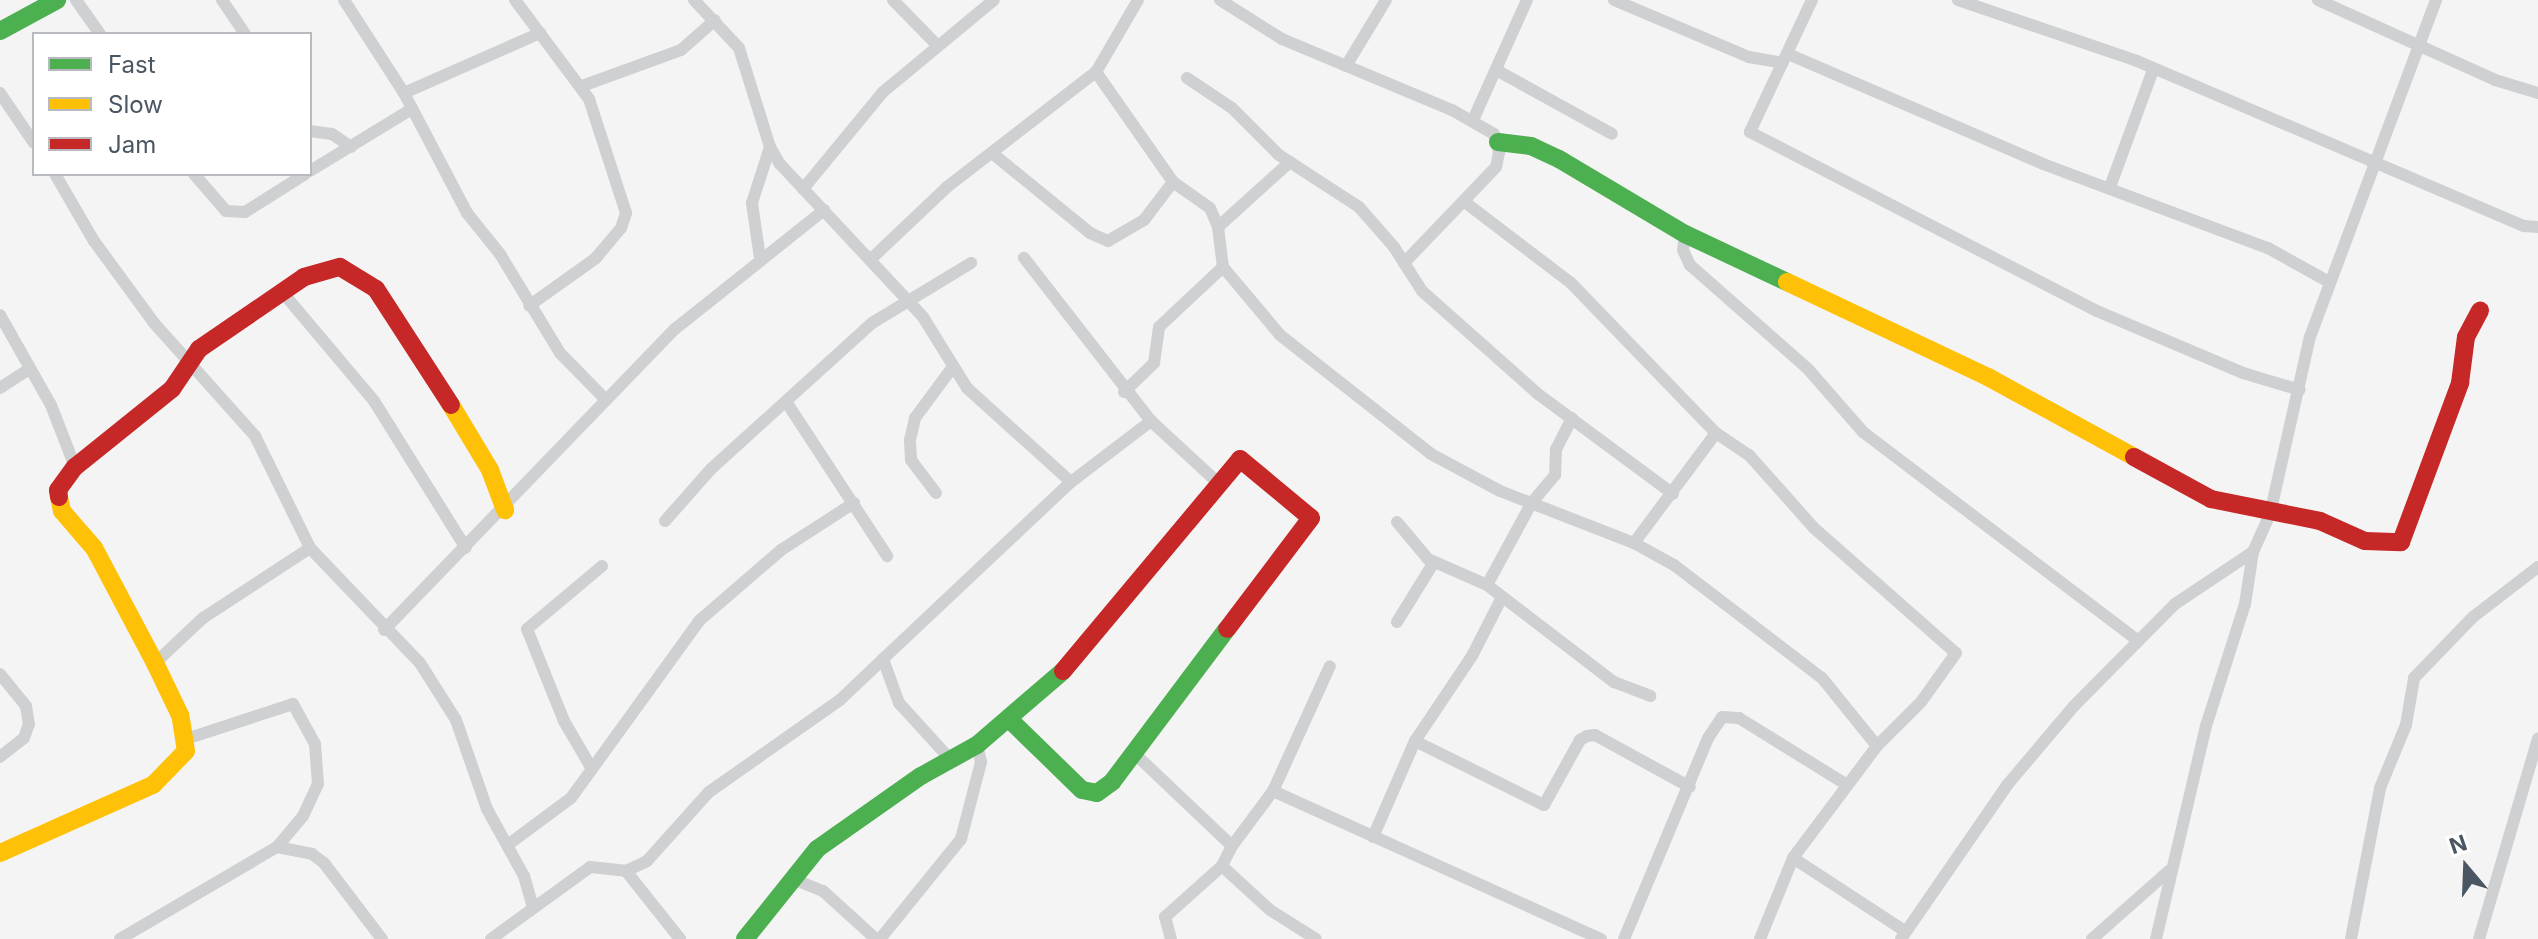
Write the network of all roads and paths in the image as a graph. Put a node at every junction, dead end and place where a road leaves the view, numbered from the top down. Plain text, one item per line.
1 (57, 0) edge
2 (76, 0) edge
3 (222, 0) edge
4 (344, 0) edge
5 (515, 0) edge
6 (694, 0) edge
7 (893, 0) edge
8 (994, 0) edge
9 (1138, 0) edge
10 (1220, 0) edge
11 (1386, 0) edge
12 (1527, 0) edge
13 (1614, 0) edge
14 (1812, 0) edge
15 (1958, 0) edge
16 (2318, 0) edge
17 (2436, 0) edge
18 (1243, 6) edge
19 (715, 20) junction
20 (0, 31) edge
21 (99, 32) edge
22 (244, 32) edge
23 (540, 33) junction
24 (2419, 42) junction
25 (936, 44) junction
26 (1785, 59) junction
27 (1346, 66) junction
28 (2153, 70) junction
29 (1498, 71) junction
30 (1096, 72) junction
31 (1187, 78) dead end
32 (582, 86) junction
33 (0, 93) edge
34 (404, 93) junction
35 (2538, 93) edge
36 (410, 110) junction
37 (1473, 120) junction
38 (312, 131) edge
39 (1612, 134) dead end
40 (32, 140) edge
41 (1498, 142) junction
42 (351, 147) junction
43 (770, 147) junction
44 (992, 153) junction
45 (1290, 162) junction
46 (2378, 162) junction
47 (312, 171) edge
48 (56, 176) edge
49 (196, 176) edge
50 (303, 176) edge
51 (1173, 182) junction
52 (2110, 187) junction
53 (803, 189) junction
54 (1466, 203) junction
55 (824, 210) junction
56 (1218, 227) junction
57 (2538, 227) edge
58 (1685, 234) junction
59 (760, 258) junction
60 (1024, 258) dead end
61 (870, 260) junction
62 (971, 263) dead end
63 (1404, 263) junction
64 (1223, 267) junction
65 (2329, 282) junction
66 (284, 294) junction
67 (906, 298) junction
68 (529, 306) junction
69 (2480, 311) dead end
70 (0, 315) edge
71 (192, 364) junction
72 (952, 368) junction
73 (29, 369) junction
74 (0, 388) edge
75 (2300, 390) junction
76 (1124, 392) junction
77 (606, 400) junction
78 (787, 403) junction
79 (1572, 418) junction
80 (1151, 421) junction
81 (1716, 433) junction
82 (75, 467) junction
83 (1071, 482) junction
84 (1217, 482) junction
85 (936, 493) dead end
86 (1673, 494) junction
87 (854, 503) junction
88 (1531, 504) junction
89 (505, 510) junction
90 (2270, 514) junction
91 (665, 521) dead end
92 (1397, 522) dead end
93 (1634, 543) junction
94 (310, 548) junction
95 (466, 548) junction
96 (2253, 552) junction
97 (887, 556) dead end
98 (1434, 562) junction
99 (602, 566) dead end
100 (2538, 567) edge
101 (1487, 585) junction
102 (1502, 597) junction
103 (1397, 622) dead end
104 (384, 630) junction
105 (2138, 641) junction
106 (883, 659) junction
107 (155, 663) junction
108 (1330, 666) dead end
109 (0, 674) edge
110 (1650, 696) dead end
111 (1010, 720) junction
112 (186, 739) junction
113 (2538, 739) edge
114 (1415, 741) junction
115 (977, 745) junction
116 (1877, 746) junction
117 (1134, 753) junction
118 (0, 757) edge
119 (950, 759) junction
120 (592, 769) junction
121 (1847, 785) junction
122 (1690, 787) junction
123 (1273, 791) junction
124 (1373, 837) junction
125 (509, 844) junction
126 (1232, 846) junction
127 (277, 847) junction
128 (0, 853) edge
129 (1793, 858) junction
130 (1222, 866) junction
131 (2171, 868) junction
132 (626, 871) junction
133 (793, 879) junction
134 (533, 908) junction
135 (1903, 935) edge
136 (1313, 938) edge
137 (120, 939) edge
138 (382, 939) edge
139 (491, 939) edge
140 (680, 939) edge
141 (745, 939) edge
142 (878, 939) edge
143 (1171, 939) edge
144 (1601, 939) edge
145 (1624, 939) edge
146 (1760, 939) edge
147 (2092, 939) edge
148 (2156, 939) edge
149 (2351, 939) edge
150 (2479, 939) edge

1 - 20 street
2 - 21 street
3 - 22 street
4 - 34 street
5 - 23 street
6 - 19 street
7 - 25 street
8 - 25 street
9 - 30 street
10 - 18 street
11 - 27 street
12 - 29 street
13 - 26 street
14 - 26 street
15 - 28 street
16 - 24 street
17 - 24 street
18 - 27 street
19 - 32 street
19 - 43 street
23 - 32 street
23 - 34 street
24 - 35 street
24 - 46 street
25 - 53 street
26 - 52 street
26 - 75 street
27 - 37 street
28 - 46 street
28 - 52 street
29 - 37 street
29 - 39 street
30 - 44 street
30 - 51 street
31 - 45 street
32 - 68 street
33 - 40 street
34 - 36 street
36 - 42 street
36 - 68 street
37 - 41 street
38 - 42 street
41 - 54 street
41 - 58 street
42 - 47 street
43 - 53 street
43 - 59 street
44 - 51 street
44 - 61 street
45 - 56 street
45 - 63 street
46 - 57 street
46 - 65 street
48 - 71 street
49 - 50 street
51 - 56 street
52 - 65 street
53 - 55 street
54 - 63 street
54 - 81 street
55 - 59 street
55 - 61 street
56 - 64 street
58 - 90 street
58 - 105 street
59 - 77 street
60 - 76 street
61 - 67 street
62 - 67 street
63 - 79 street
64 - 76 street
64 - 88 street
65 - 75 street
66 - 71 street
66 - 89 street
66 - 95 street
67 - 72 street
67 - 78 street
68 - 77 street
69 - 90 street
70 - 73 street
71 - 82 street
71 - 94 street
72 - 83 street
72 - 85 street
73 - 74 street
73 - 82 street
75 - 90 street
76 - 80 street
77 - 89 street
78 - 87 street
78 - 91 street
79 - 86 street
79 - 88 street
80 - 83 street
80 - 84 street
81 - 86 street
81 - 116 street
82 - 107 street
83 - 106 street
84 - 111 street
84 - 117 street
86 - 93 street
87 - 97 street
87 - 120 street
88 - 93 street
88 - 101 street
89 - 95 street
90 - 96 street
92 - 98 street
93 - 116 street
94 - 104 street
94 - 107 street
95 - 104 street
96 - 105 street
96 - 131 street
98 - 101 street
98 - 103 street
99 - 120 street
100 - 149 street
101 - 102 street
102 - 110 street
102 - 114 street
104 - 125 street
105 - 135 street
106 - 119 street
106 - 132 street
107 - 112 street
108 - 123 street
109 - 118 street
111 - 115 street
111 - 117 street
112 - 127 street
112 - 128 street
113 - 150 street
114 - 122 street
114 - 124 street
115 - 119 street
115 - 142 street
116 - 121 street
117 - 126 street
119 - 133 street
120 - 125 street
121 - 122 street
121 - 129 street
122 - 145 street
123 - 124 street
123 - 126 street
124 - 144 street
125 - 134 street
126 - 130 street
127 - 137 street
127 - 138 street
129 - 135 street
129 - 146 street
130 - 136 street
130 - 143 street
131 - 147 street
131 - 148 street
132 - 134 street
132 - 140 street
133 - 141 street
133 - 142 street
134 - 139 street

